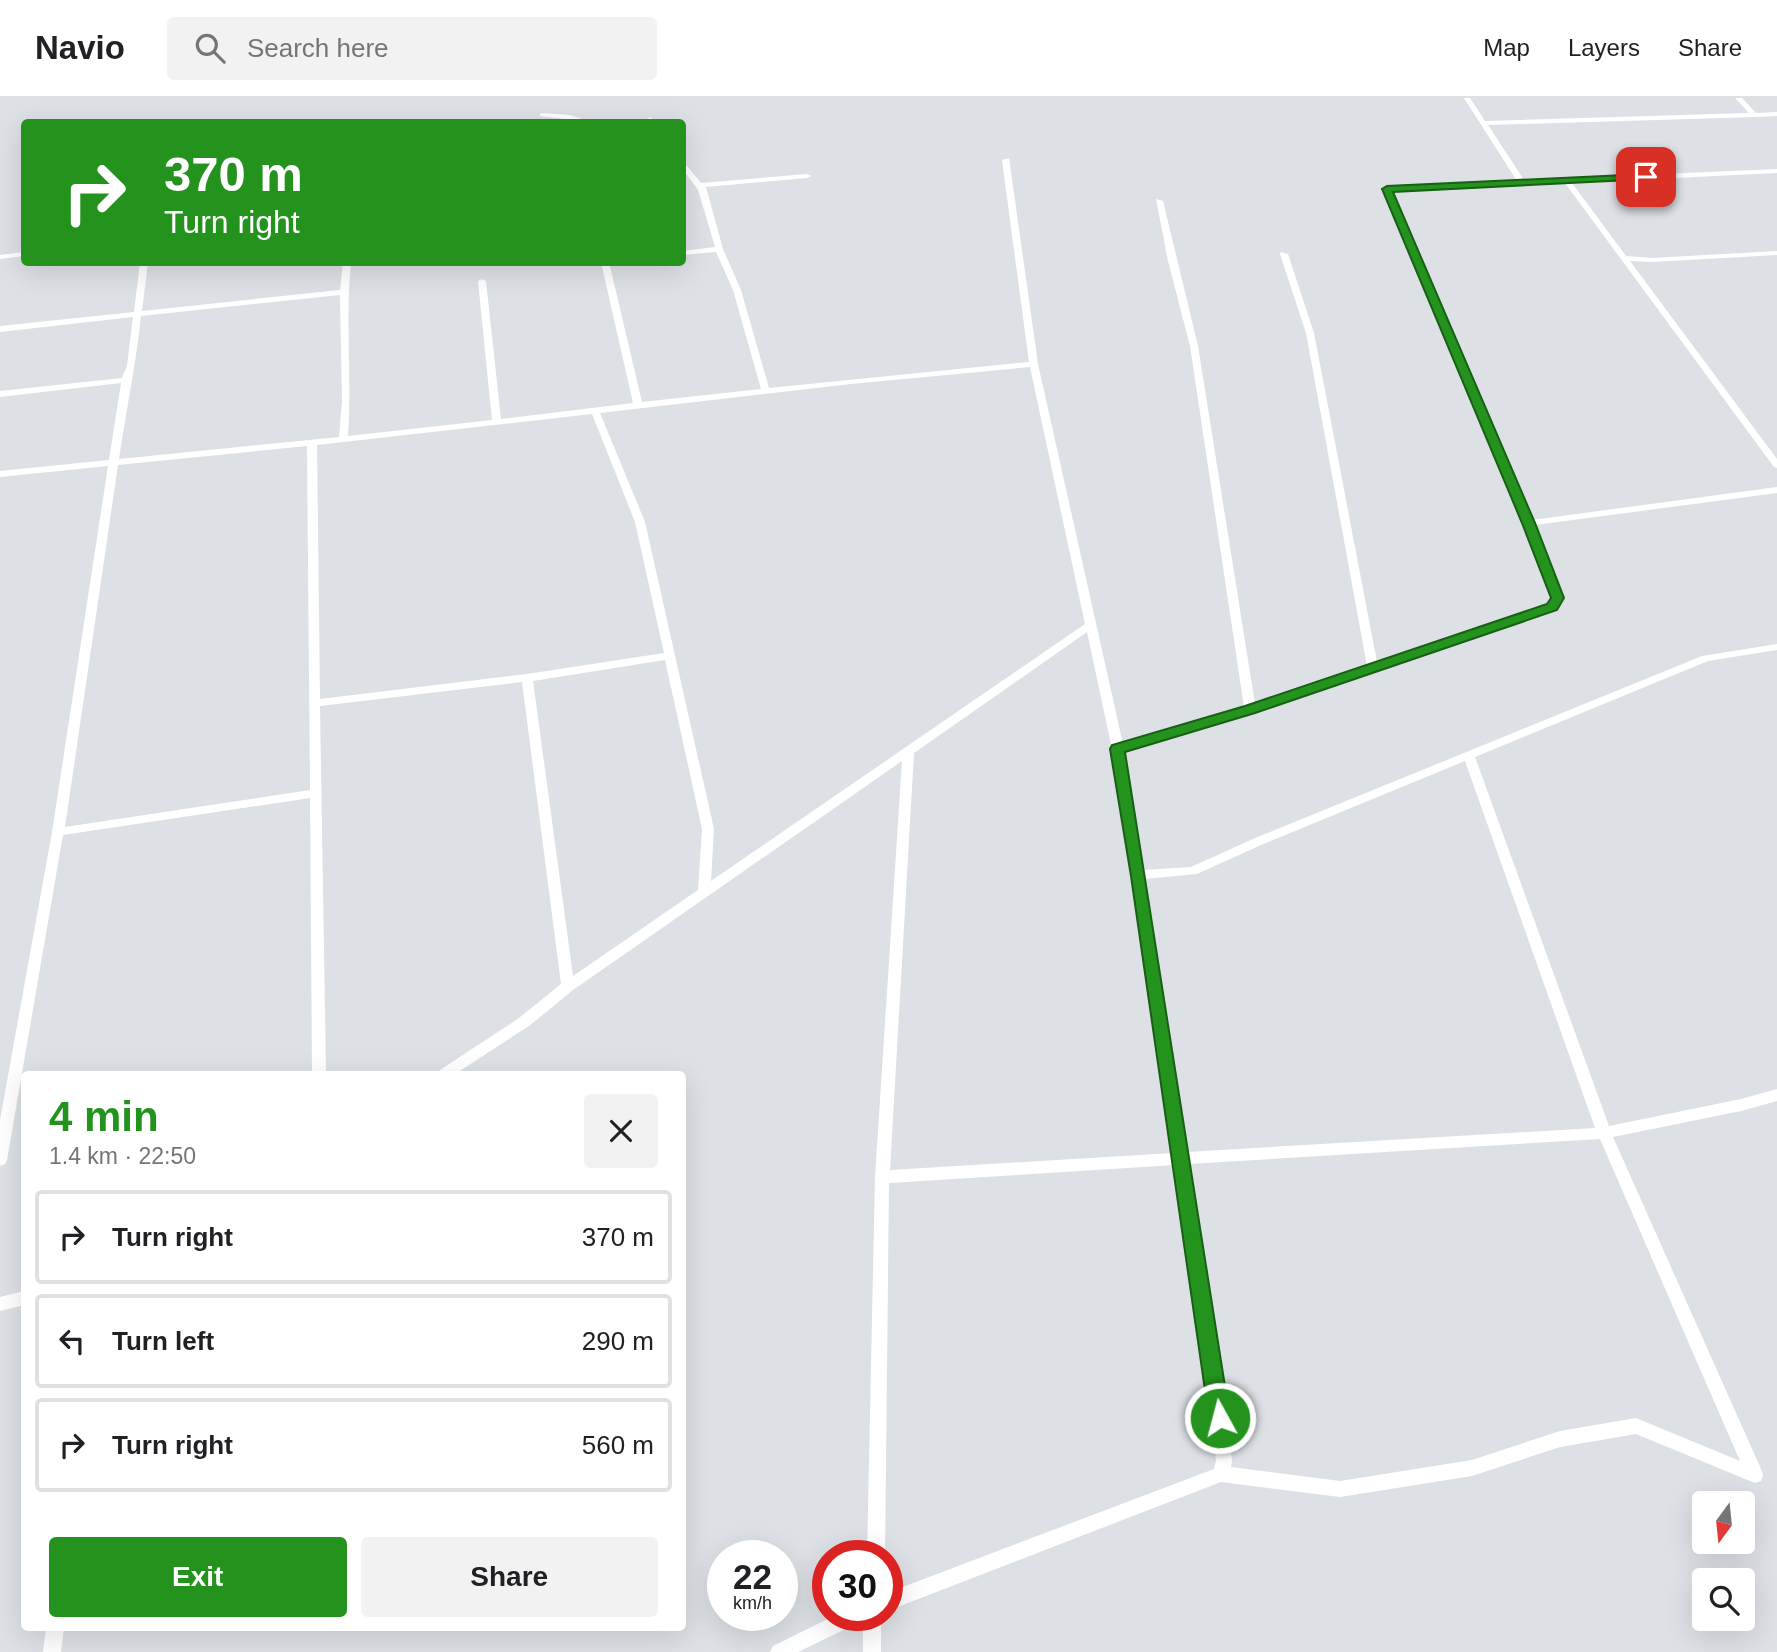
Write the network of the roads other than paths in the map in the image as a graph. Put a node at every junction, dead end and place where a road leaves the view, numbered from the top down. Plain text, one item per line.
1 (1467, 98) edge
2 (1738, 98) edge
3 (1777, 114) edge
4 (542, 115) dead end
5 (1755, 115) junction
6 (577, 119) edge
7 (1485, 123) junction
8 (1006, 160) dead end
9 (686, 168) edge
10 (1777, 171) edge
11 (807, 176) dead end
12 (1567, 181) junction
13 (1521, 182) junction
14 (702, 190) junction
15 (1160, 201) dead end
16 (719, 249) junction
17 (686, 253) edge
18 (1777, 253) edge
19 (21, 254) edge
20 (1284, 254) dead end
21 (1767, 254) junction
22 (0, 257) edge
23 (1626, 258) junction
24 (1777, 265) edge
25 (143, 266) edge
26 (347, 266) edge
27 (606, 266) edge
28 (482, 281) dead end
29 (344, 292) junction
30 (137, 313) junction
31 (0, 329) edge
32 (1034, 364) junction
33 (126, 380) junction
34 (766, 391) junction
35 (0, 394) edge
36 (638, 405) junction
37 (595, 411) junction
38 (497, 420) junction
39 (343, 439) junction
40 (312, 443) junction
41 (113, 462) junction
42 (1777, 466) edge
43 (0, 474) edge
44 (1777, 490) edge
45 (1529, 523) junction
46 (1089, 626) junction
47 (1777, 647) edge
48 (668, 656) junction
49 (1373, 668) junction
50 (527, 678) junction
51 (314, 703) junction
52 (1250, 709) junction
53 (1118, 749) junction
54 (908, 751) junction
55 (1469, 757) junction
56 (314, 793) junction
57 (58, 832) junction
58 (1139, 876) junction
59 (704, 892) junction
60 (568, 986) junction
61 (318, 1071) edge
62 (450, 1071) edge
63 (1777, 1095) edge
64 (1604, 1133) junction
65 (1181, 1159) junction
66 (0, 1160) edge
67 (882, 1177) junction
68 (21, 1299) edge
69 (0, 1304) edge
70 (1221, 1474) junction
71 (876, 1540) edge
72 (903, 1596) edge
73 (55, 1631) edge
74 (823, 1631) edge
75 (872, 1631) edge
76 (52, 1652) edge
77 (779, 1652) edge
78 (872, 1652) edge

1 - 7 street
2 - 5 street
3 - 5 street
4 - 6 street
5 - 7 street
7 - 13 street
8 - 32 street
9 - 14 street
10 - 12 street
11 - 14 street
12 - 13 street
12 - 23 street
13 - 45 street
14 - 16 street
15 - 52 street
16 - 17 street
16 - 34 street
18 - 21 street
19 - 22 street
20 - 49 street
21 - 23 street
21 - 24 street
23 - 42 street
25 - 30 street
26 - 29 street
27 - 36 street
28 - 38 street
29 - 30 street
29 - 39 street
30 - 31 street
30 - 33 street
32 - 34 street
32 - 46 street
33 - 35 street
33 - 41 street
34 - 36 street
36 - 37 street
37 - 38 street
37 - 48 street
38 - 39 street
39 - 40 street
40 - 41 street
40 - 51 street
41 - 43 street
41 - 57 street
44 - 45 street
45 - 49 street
46 - 53 street
46 - 54 street
47 - 55 street
48 - 50 street
48 - 59 street
49 - 52 street
50 - 51 street
50 - 60 street
51 - 56 street
52 - 53 street
53 - 58 street
54 - 59 street
54 - 67 street
55 - 58 street
55 - 64 street
56 - 57 street
56 - 61 street
57 - 66 street
58 - 65 street
59 - 60 street
60 - 62 street
63 - 64 street
64 - 65 street
64 - 70 street
65 - 67 street
65 - 70 street
67 - 71 street
68 - 69 street
70 - 72 street
73 - 76 street
74 - 77 street
75 - 78 street

